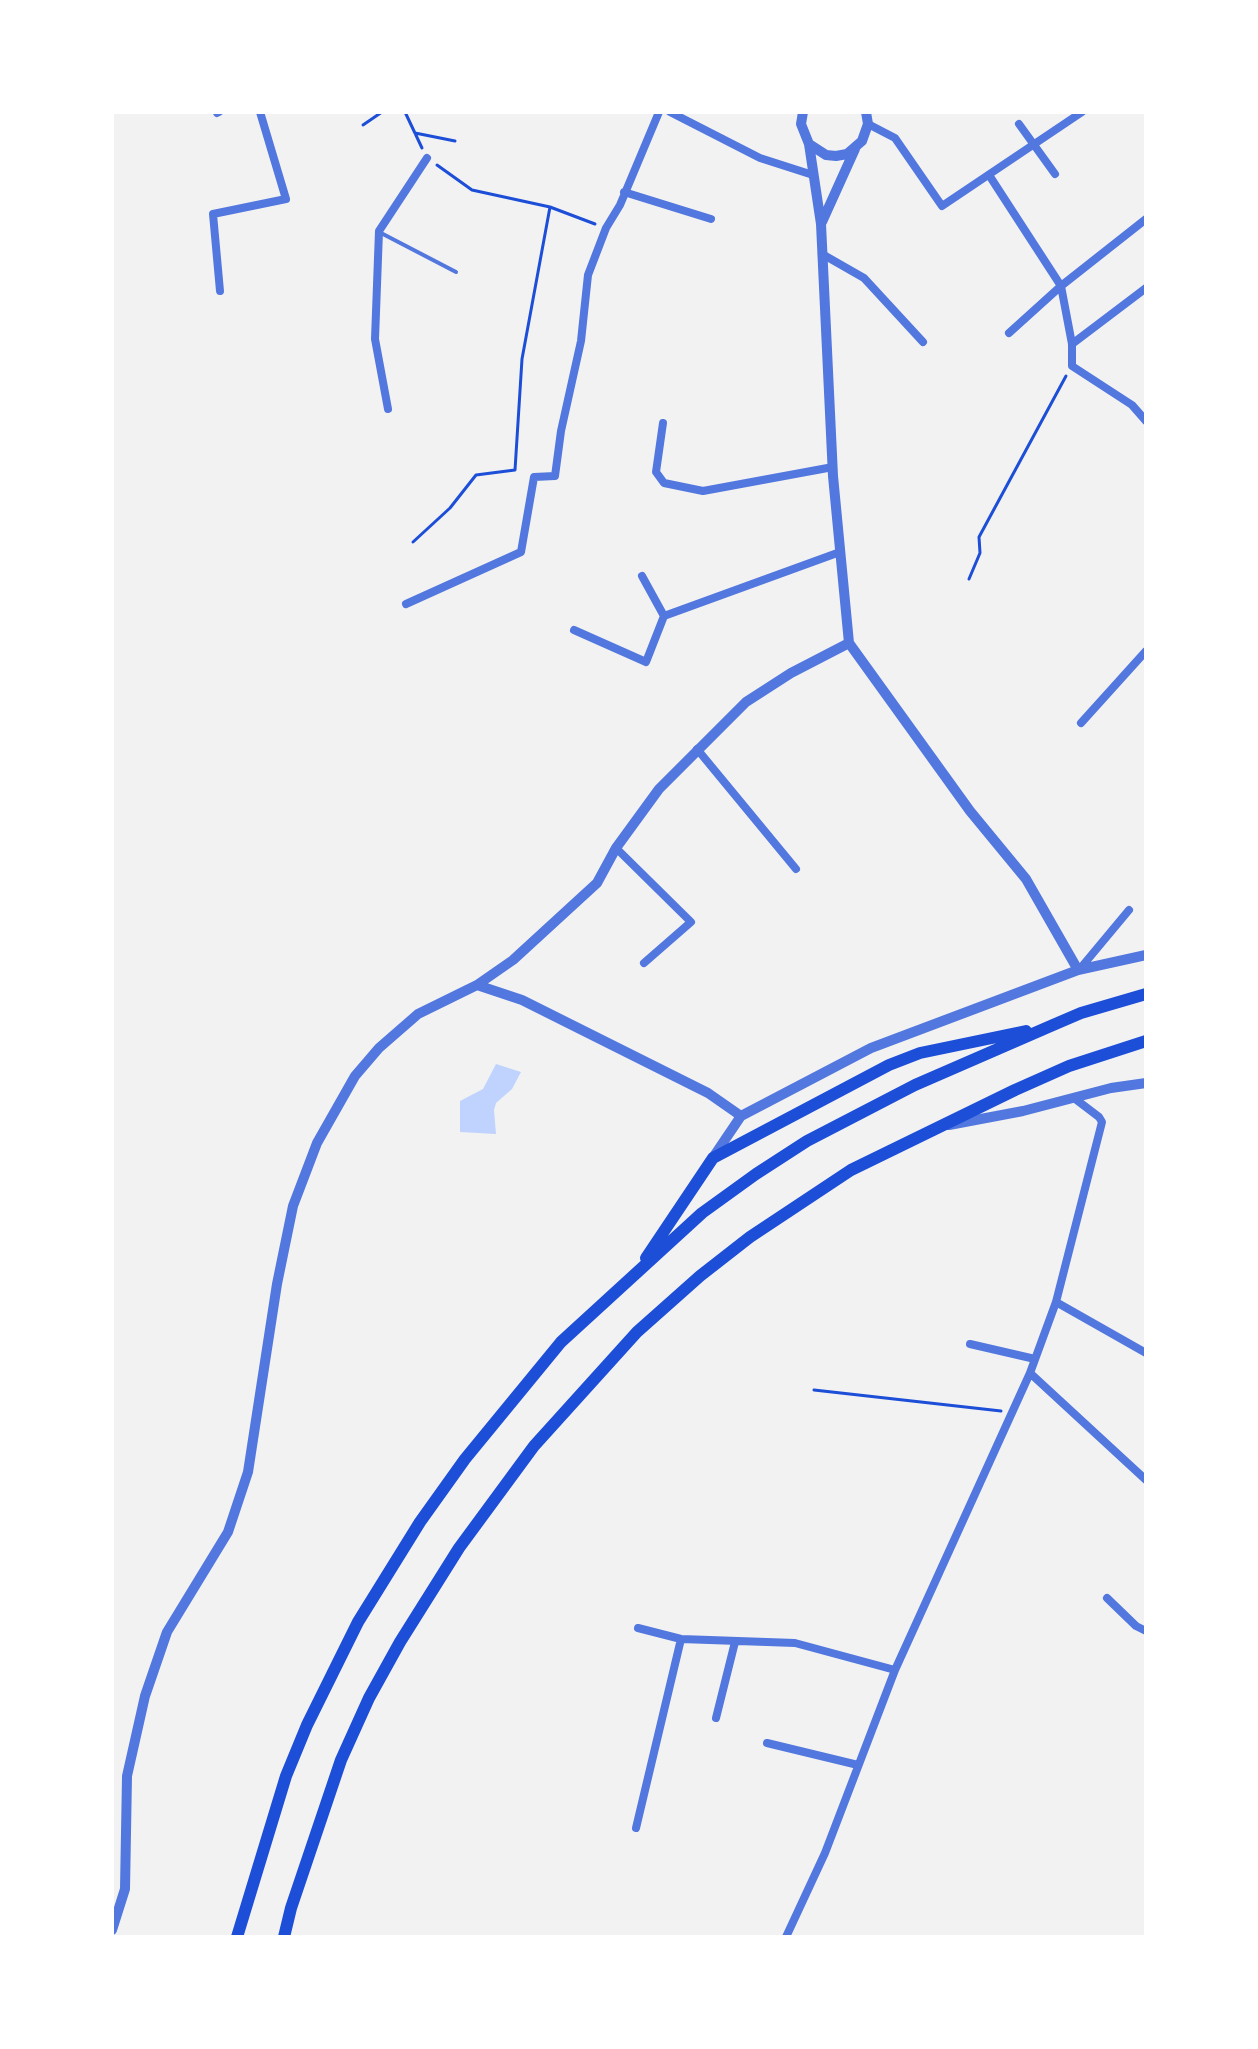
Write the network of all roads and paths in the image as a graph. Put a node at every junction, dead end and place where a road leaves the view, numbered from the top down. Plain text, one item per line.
1 (260, 112) edge
2 (382, 112) edge
3 (405, 112) edge
4 (659, 112) edge
5 (670, 112) edge
6 (803, 112) edge
7 (1076, 114) edge
8 (867, 118) edge
9 (1019, 124) dead end
10 (363, 125) dead end
11 (415, 133) junction
12 (455, 141) dead end
13 (809, 144) junction
14 (1033, 144) junction
15 (856, 148) junction
16 (427, 158) junction
17 (1055, 174) dead end
18 (813, 175) junction
19 (989, 175) junction
20 (624, 192) junction
21 (550, 207) junction
22 (711, 219) dead end
23 (1146, 219) edge
24 (821, 224) junction
25 (606, 228) junction
26 (379, 231) junction
27 (822, 254) junction
28 (456, 272) dead end
29 (1061, 286) junction
30 (1146, 288) edge
31 (220, 291) dead end
32 (1009, 333) dead end
33 (923, 342) dead end
34 (1072, 344) junction
35 (1072, 366) junction
36 (388, 409) dead end
37 (1146, 421) edge
38 (663, 423) dead end
39 (833, 467) junction
40 (413, 542) dead end
41 (840, 552) junction
42 (642, 576) dead end
43 (969, 579) dead end
44 (406, 604) dead end
45 (664, 616) junction
46 (574, 630) dead end
47 (849, 643) junction
48 (1146, 651) edge
49 (1081, 723) dead end
50 (697, 749) junction
51 (616, 848) junction
52 (796, 869) dead end
53 (1129, 910) dead end
54 (1146, 955) edge
55 (644, 963) dead end
56 (1078, 970) junction
57 (477, 985) junction
58 (1146, 994) edge
59 (1053, 1025) junction
60 (1146, 1041) edge
61 (1146, 1083) edge
62 (1074, 1098) junction
63 (741, 1116) junction
64 (935, 1128) junction
65 (713, 1158) junction
66 (635, 1274) junction
67 (1056, 1302) junction
68 (970, 1344) dead end
69 (1146, 1353) edge
70 (1035, 1359) junction
71 (1030, 1373) junction
72 (814, 1390) dead end
73 (1012, 1413) junction
74 (1146, 1480) edge
75 (1107, 1598) dead end
76 (638, 1628) dead end
77 (1146, 1631) edge
78 (681, 1639) junction
79 (735, 1642) junction
80 (895, 1670) junction
81 (716, 1718) dead end
82 (767, 1743) dead end
83 (858, 1765) junction
84 (636, 1828) dead end
85 (112, 1930) edge
86 (237, 1937) edge
87 (284, 1937) edge
88 (786, 1937) edge

1 - 31 street
2 - 10 path
3 - 11 path
4 - 20 street
5 - 18 street
6 - 13 street
7 - 14 street
8 - 15 street
8 - 19 street
9 - 14 street
11 - 12 path
11 - 16 path
13 - 15 street
13 - 18 street
14 - 17 street
14 - 19 street
15 - 24 street
16 - 21 path
16 - 26 street
18 - 24 street
19 - 29 street
20 - 22 street
20 - 25 street
21 - 25 path
21 - 40 path
23 - 29 street
24 - 27 street
25 - 44 street
26 - 28 lane
26 - 36 street
27 - 33 street
27 - 39 street
29 - 32 street
29 - 34 street
30 - 34 street
34 - 35 street
35 - 37 street
35 - 43 path
38 - 39 street
39 - 41 street
41 - 45 street
41 - 47 street
42 - 45 street
45 - 46 street
47 - 50 street
47 - 56 street
48 - 49 street
50 - 51 street
50 - 52 street
51 - 55 street
51 - 57 street
53 - 56 street
54 - 56 street
56 - 63 street
57 - 63 street
57 - 85 street
58 - 59 highway
59 - 65 highway
59 - 66 highway
60 - 64 highway
61 - 62 street
62 - 64 street
62 - 67 street
63 - 65 street
64 - 87 highway
65 - 66 highway
66 - 86 highway
67 - 69 street
67 - 70 street
68 - 70 street
70 - 71 street
71 - 73 street
71 - 74 street
72 - 73 path
73 - 80 street
75 - 77 street
76 - 78 street
78 - 79 street
78 - 84 street
79 - 80 street
79 - 81 street
80 - 83 street
82 - 83 street
83 - 88 street

